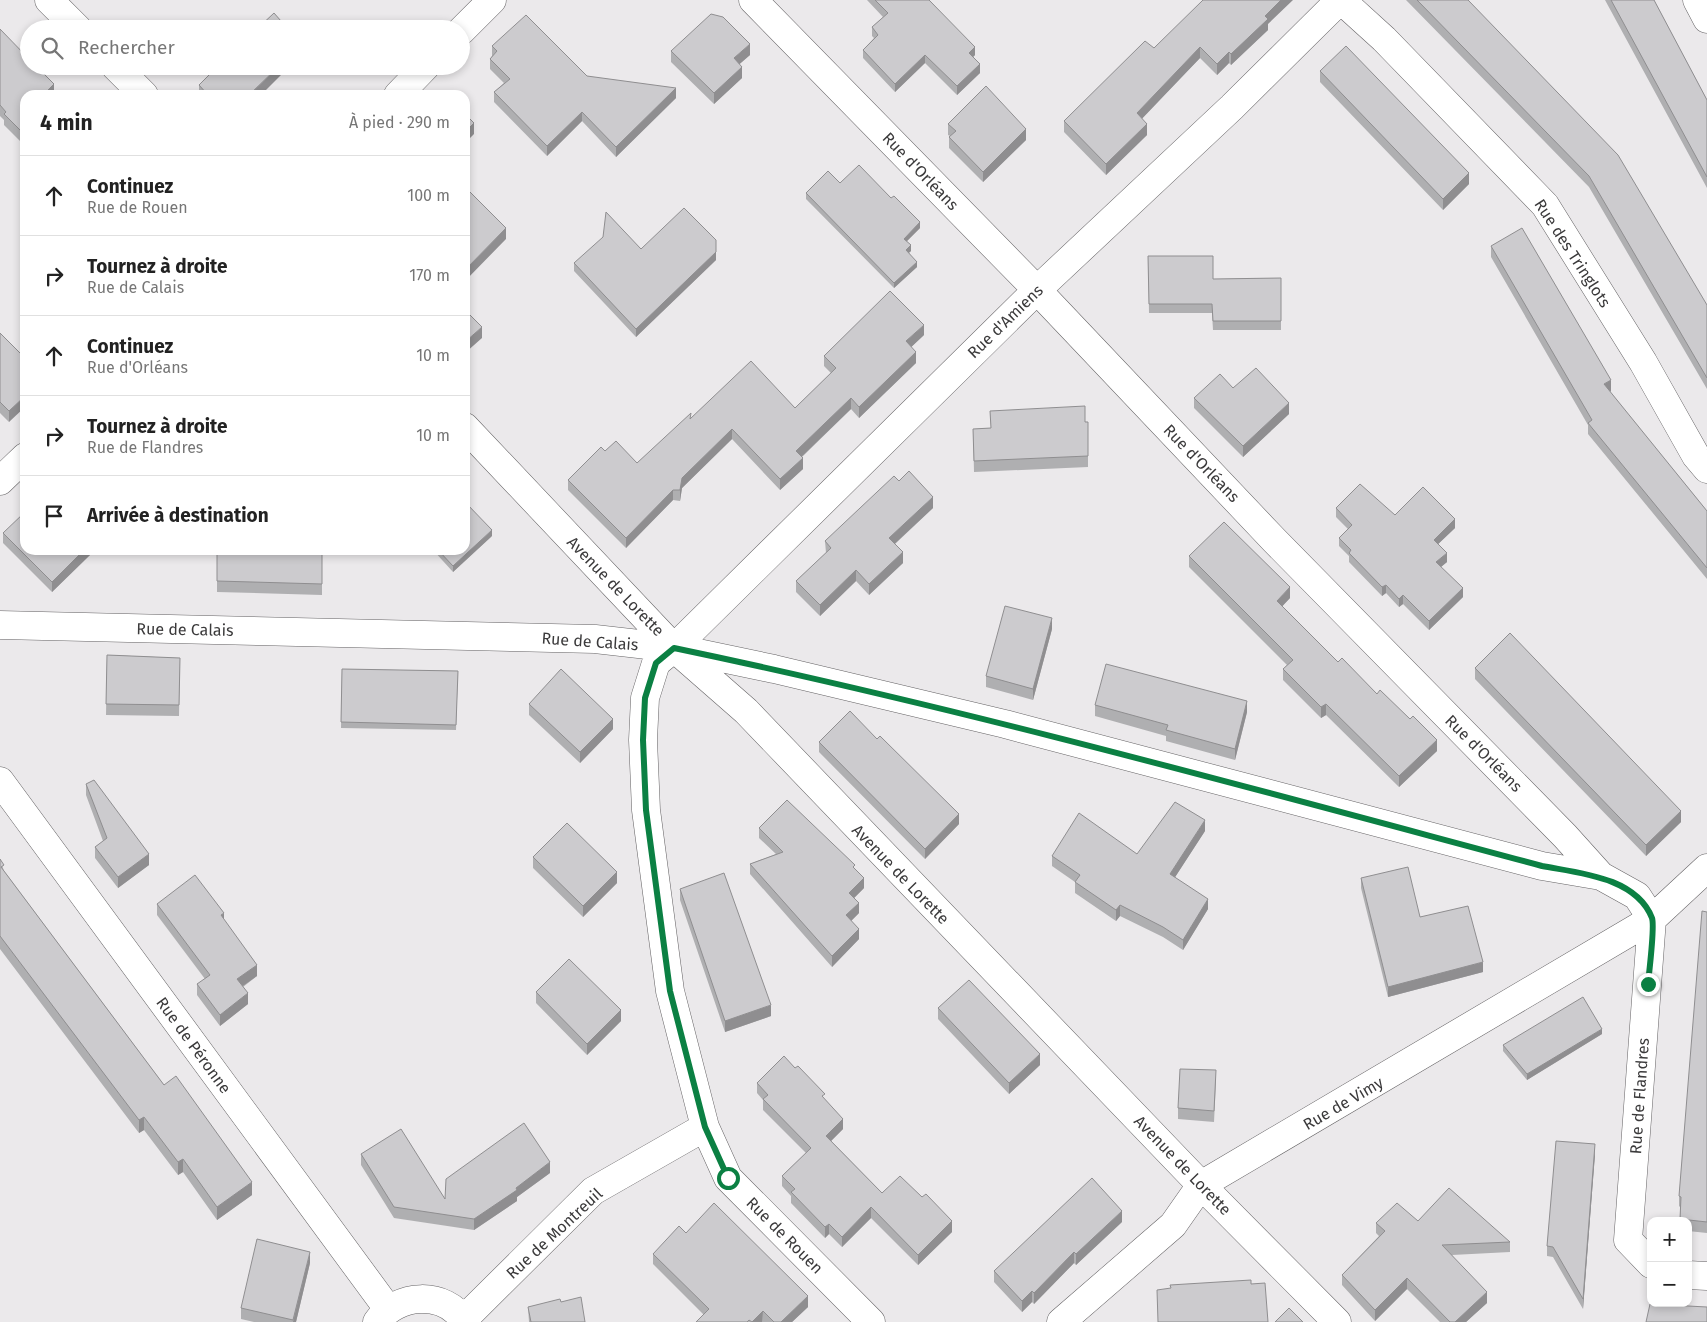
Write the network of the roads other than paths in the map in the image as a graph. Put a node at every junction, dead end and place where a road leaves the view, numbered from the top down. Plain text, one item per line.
1 (49, 0) edge
2 (492, 0) edge
3 (753, 0) edge
4 (1341, 0) edge
5 (1696, 0) edge
6 (1707, 19) edge
7 (69, 20) edge
8 (470, 22) edge
9 (125, 75) edge
10 (417, 75) edge
11 (139, 90) edge
12 (403, 90) edge
13 (1037, 290) junction
14 (470, 432) edge
15 (20, 462) edge
16 (1707, 469) edge
17 (0, 481) edge
18 (0, 625) edge
19 (674, 648) junction
20 (0, 781) edge
21 (1707, 868) edge
22 (1601, 876) junction
23 (1652, 920) junction
24 (705, 1127) junction
25 (1202, 1185) junction
26 (1649, 1262) edge
27 (1692, 1275) edge
28 (1707, 1276) edge
29 (382, 1315) edge
30 (464, 1321) edge
31 (872, 1322) edge
32 (1061, 1322) edge
33 (1337, 1322) edge

1 - 7 street
2 - 8 street
3 - 13 street, Rue d'Orléans
4 - 13 street, Rue d'Amiens
4 - 16 street, Rue des Tringlots
5 - 6 street
9 - 11 street
10 - 12 street
13 - 19 street, Rue d'Amiens
13 - 22 street, Rue d'Orléans
14 - 19 street, Avenue de Lorette
15 - 17 street
18 - 19 street, Rue de Calais
19 - 22 street, Rue de Calais
19 - 24 street, Rue de Rouen
19 - 25 street, Avenue de Lorette
20 - 29 street, Rue de Péronne
21 - 23 street, Rue de Vimy
22 - 23 street, Rue d'Orléans
23 - 25 street, Rue de Vimy
23 - 26 street, Rue de Flandres
24 - 30 street, Rue de Montreuil
24 - 31 street, Rue de Rouen
25 - 32 street, Rue de Vimy
25 - 33 street, Avenue de Lorette
27 - 28 street
29 - 30 street

